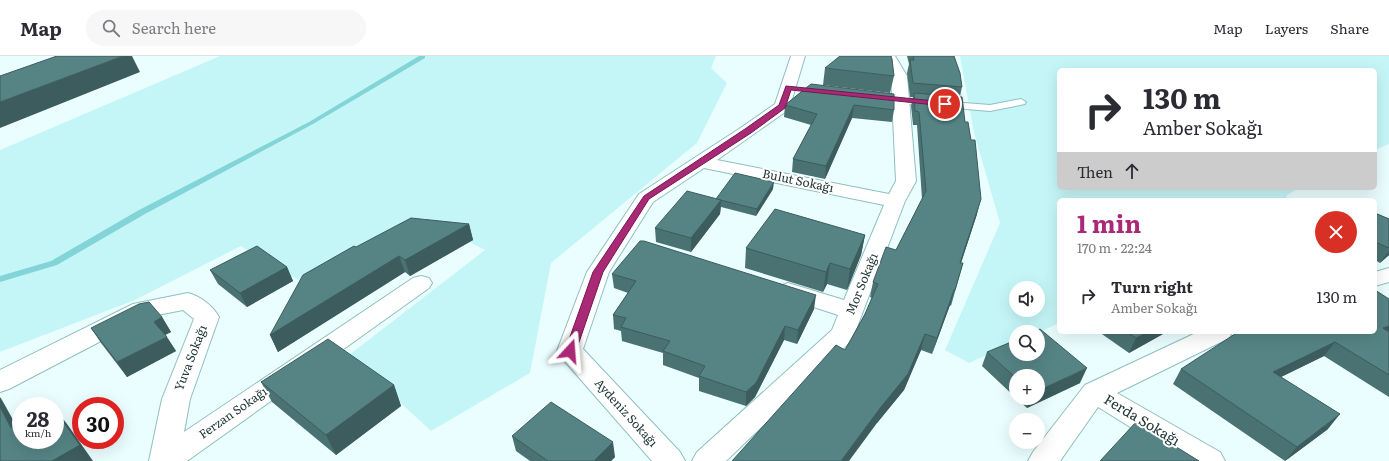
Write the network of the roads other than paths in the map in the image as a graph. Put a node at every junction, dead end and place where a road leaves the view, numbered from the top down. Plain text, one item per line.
1 (798, 56) edge
2 (888, 56) edge
3 (893, 100) junction
4 (1021, 102) dead end
5 (701, 162) junction
6 (895, 201) junction
7 (620, 239) junction
8 (642, 246) edge
9 (1389, 275) edge
10 (1377, 278) edge
11 (421, 283) dead end
12 (769, 285) edge
13 (852, 311) junction
14 (1216, 334) edge
15 (0, 382) edge
16 (1094, 392) junction
17 (164, 461) edge
18 (670, 461) edge
19 (707, 461) edge
20 (1043, 461) edge
21 (1210, 461) edge

1 - 5 street, Aydeniz Sokağı
2 - 3 street, Mor Sokağı
3 - 4 lane
3 - 6 street, Mor Sokağı
5 - 6 street, Bulut Sokağı
5 - 7 street, Aydeniz Sokağı
6 - 13 street, Mor Sokağı
7 - 8 street
7 - 18 street, Aydeniz Sokağı
9 - 10 street
11 - 17 street, Ferzan Sokağı
12 - 13 street
13 - 19 street, Mor Sokağı
14 - 16 street
15 - 17 street, Yuva Sokağı
16 - 20 street
16 - 21 street, Ferda Sokağı

